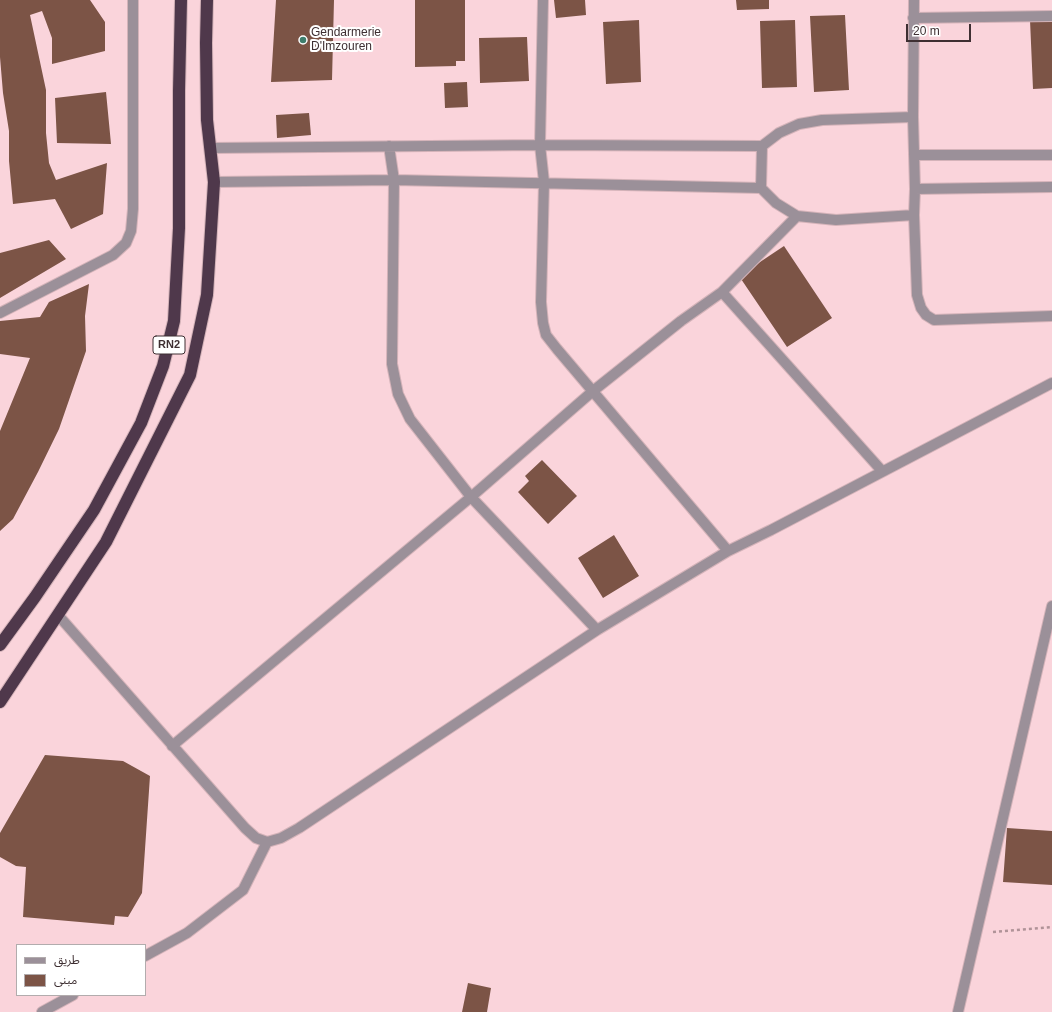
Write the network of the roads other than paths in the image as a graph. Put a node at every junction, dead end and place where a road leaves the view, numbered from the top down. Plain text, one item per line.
1 (134, 0) edge
2 (181, 0) edge
3 (207, 0) edge
4 (542, 0) edge
5 (914, 0) edge
6 (1052, 16) edge
7 (913, 18) junction
8 (913, 117) junction
9 (540, 144) junction
10 (389, 146) junction
11 (762, 146) junction
12 (210, 148) junction
13 (914, 155) junction
14 (1052, 155) edge
15 (394, 180) junction
16 (214, 182) junction
17 (544, 182) junction
18 (1052, 187) edge
19 (761, 188) junction
20 (915, 189) junction
21 (914, 215) junction
22 (797, 216) junction
23 (722, 292) junction
24 (0, 313) edge
25 (1052, 316) edge
26 (1052, 383) edge
27 (593, 391) junction
28 (882, 471) junction
29 (471, 497) junction
30 (728, 551) junction
31 (1052, 606) edge
32 (58, 615) junction
33 (597, 630) junction
34 (0, 645) edge
35 (0, 702) edge
36 (172, 746) junction
37 (267, 842) junction
38 (146, 955) edge
39 (71, 996) edge
40 (42, 1012) edge
41 (958, 1012) edge

1 - 24 street
2 - 34 highway, RN2
3 - 12 highway, RN2
4 - 9 street
5 - 7 street
6 - 7 street
7 - 8 street
8 - 11 street
8 - 13 street
9 - 10 street
9 - 11 street
9 - 17 street
10 - 12 street
10 - 15 street
11 - 19 street
12 - 16 highway, RN2
13 - 14 street
13 - 20 street
15 - 16 street
15 - 17 street
15 - 29 street
16 - 32 highway, RN2
17 - 19 street
17 - 27 street
18 - 20 street
19 - 22 street
20 - 21 street
21 - 22 street
21 - 25 street
22 - 23 street
23 - 27 street
23 - 28 street
26 - 28 street
27 - 29 street
27 - 30 street
28 - 30 street
29 - 33 street
29 - 36 street
30 - 33 street
31 - 41 street
32 - 35 highway, RN2
32 - 36 street
33 - 37 street
36 - 37 street
37 - 38 street
39 - 40 street

